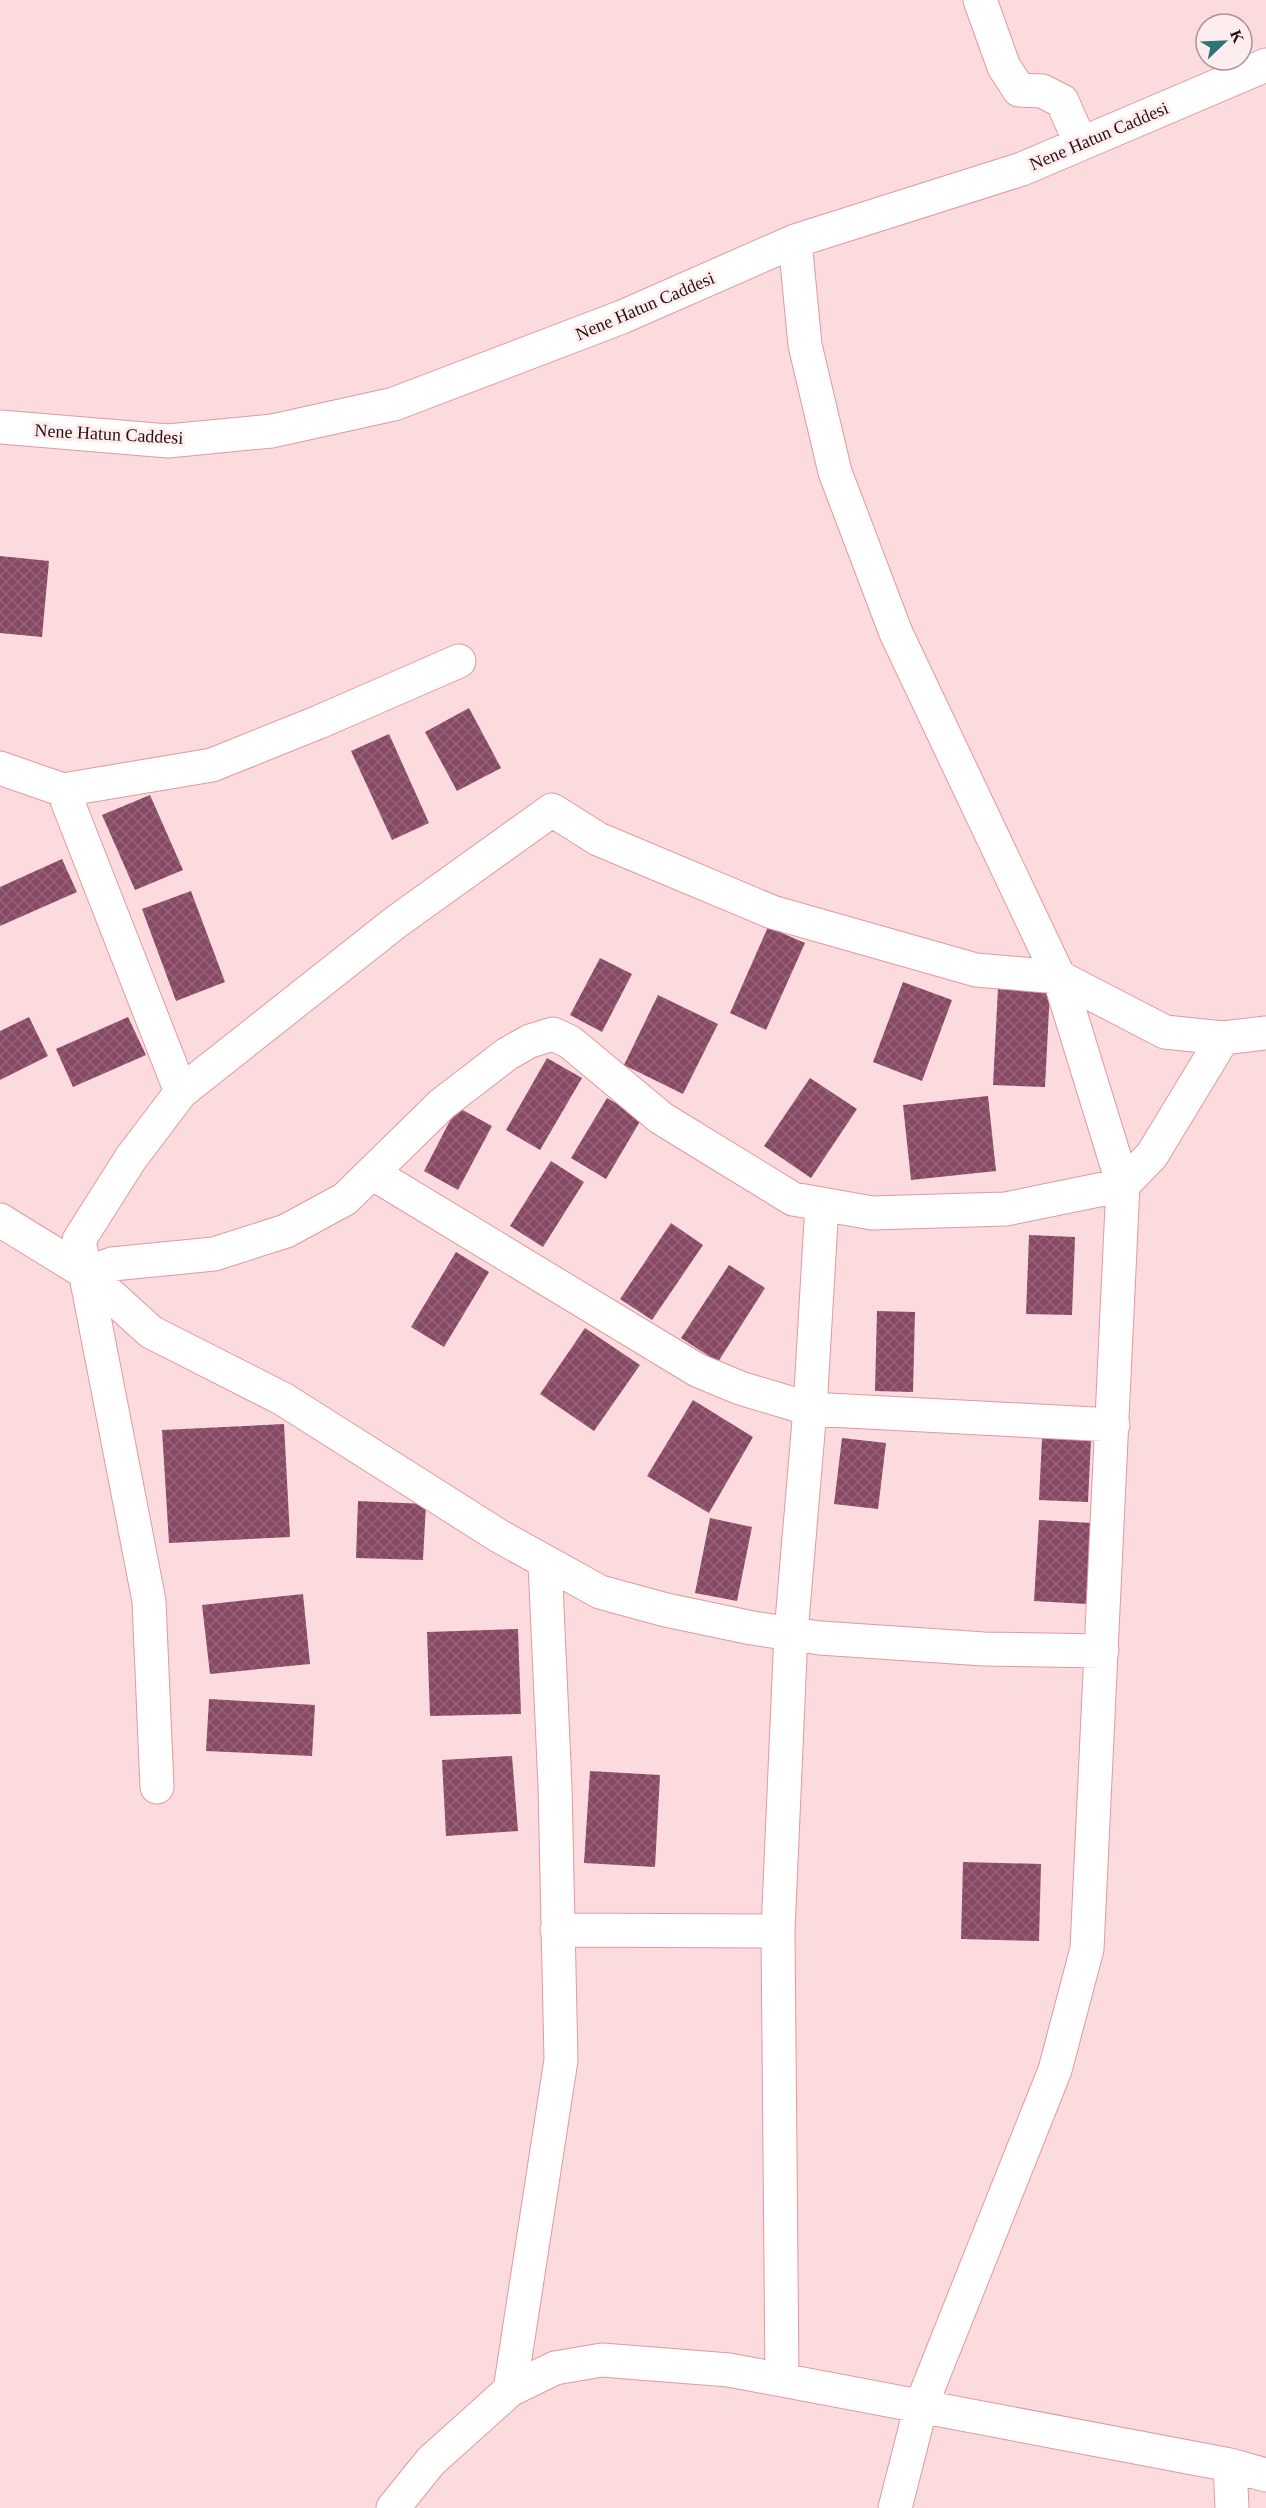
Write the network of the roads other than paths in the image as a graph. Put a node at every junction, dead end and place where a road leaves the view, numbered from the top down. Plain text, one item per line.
1 (980, 0) edge
2 (1266, 65) edge
3 (1081, 144) junction
4 (795, 241) junction
5 (0, 428) edge
6 (459, 661) dead end
7 (0, 768) edge
8 (63, 790) junction
9 (1059, 977) junction
10 (1266, 1033) edge
11 (1223, 1038) junction
12 (181, 1092) junction
13 (372, 1173) junction
14 (1123, 1185) junction
15 (822, 1204) junction
16 (0, 1220) edge
17 (86, 1273) junction
18 (810, 1409) junction
19 (1113, 1425) junction
20 (545, 1563) junction
21 (791, 1634) junction
22 (1102, 1651) junction
23 (157, 1787) dead end
24 (557, 1930) junction
25 (778, 1931) junction
26 (782, 2380) junction
27 (510, 2390) junction
28 (921, 2406) junction
29 (1230, 2465) junction
30 (1266, 2475) edge
31 (393, 2508) edge
32 (895, 2508) edge
33 (1232, 2508) edge

1 - 3 street
2 - 3 street, Nene Hatun Caddesi
3 - 4 street, Nene Hatun Caddesi
4 - 5 street, Nene Hatun Caddesi
4 - 9 street
6 - 8 street
7 - 8 street
8 - 12 street
9 - 11 street
9 - 12 street
9 - 14 street
10 - 11 street
11 - 14 street
12 - 17 street
13 - 15 street
13 - 17 street
13 - 18 street
14 - 15 street
14 - 19 street
15 - 18 street
16 - 17 street
17 - 20 street
17 - 23 street
18 - 19 street
18 - 21 street
19 - 22 street
20 - 21 street
20 - 24 street
21 - 22 street
21 - 25 street
22 - 28 street
24 - 25 street
24 - 27 street
25 - 26 street
26 - 27 street
26 - 28 street
27 - 31 street
28 - 29 street
28 - 32 street
29 - 30 street
29 - 33 street

